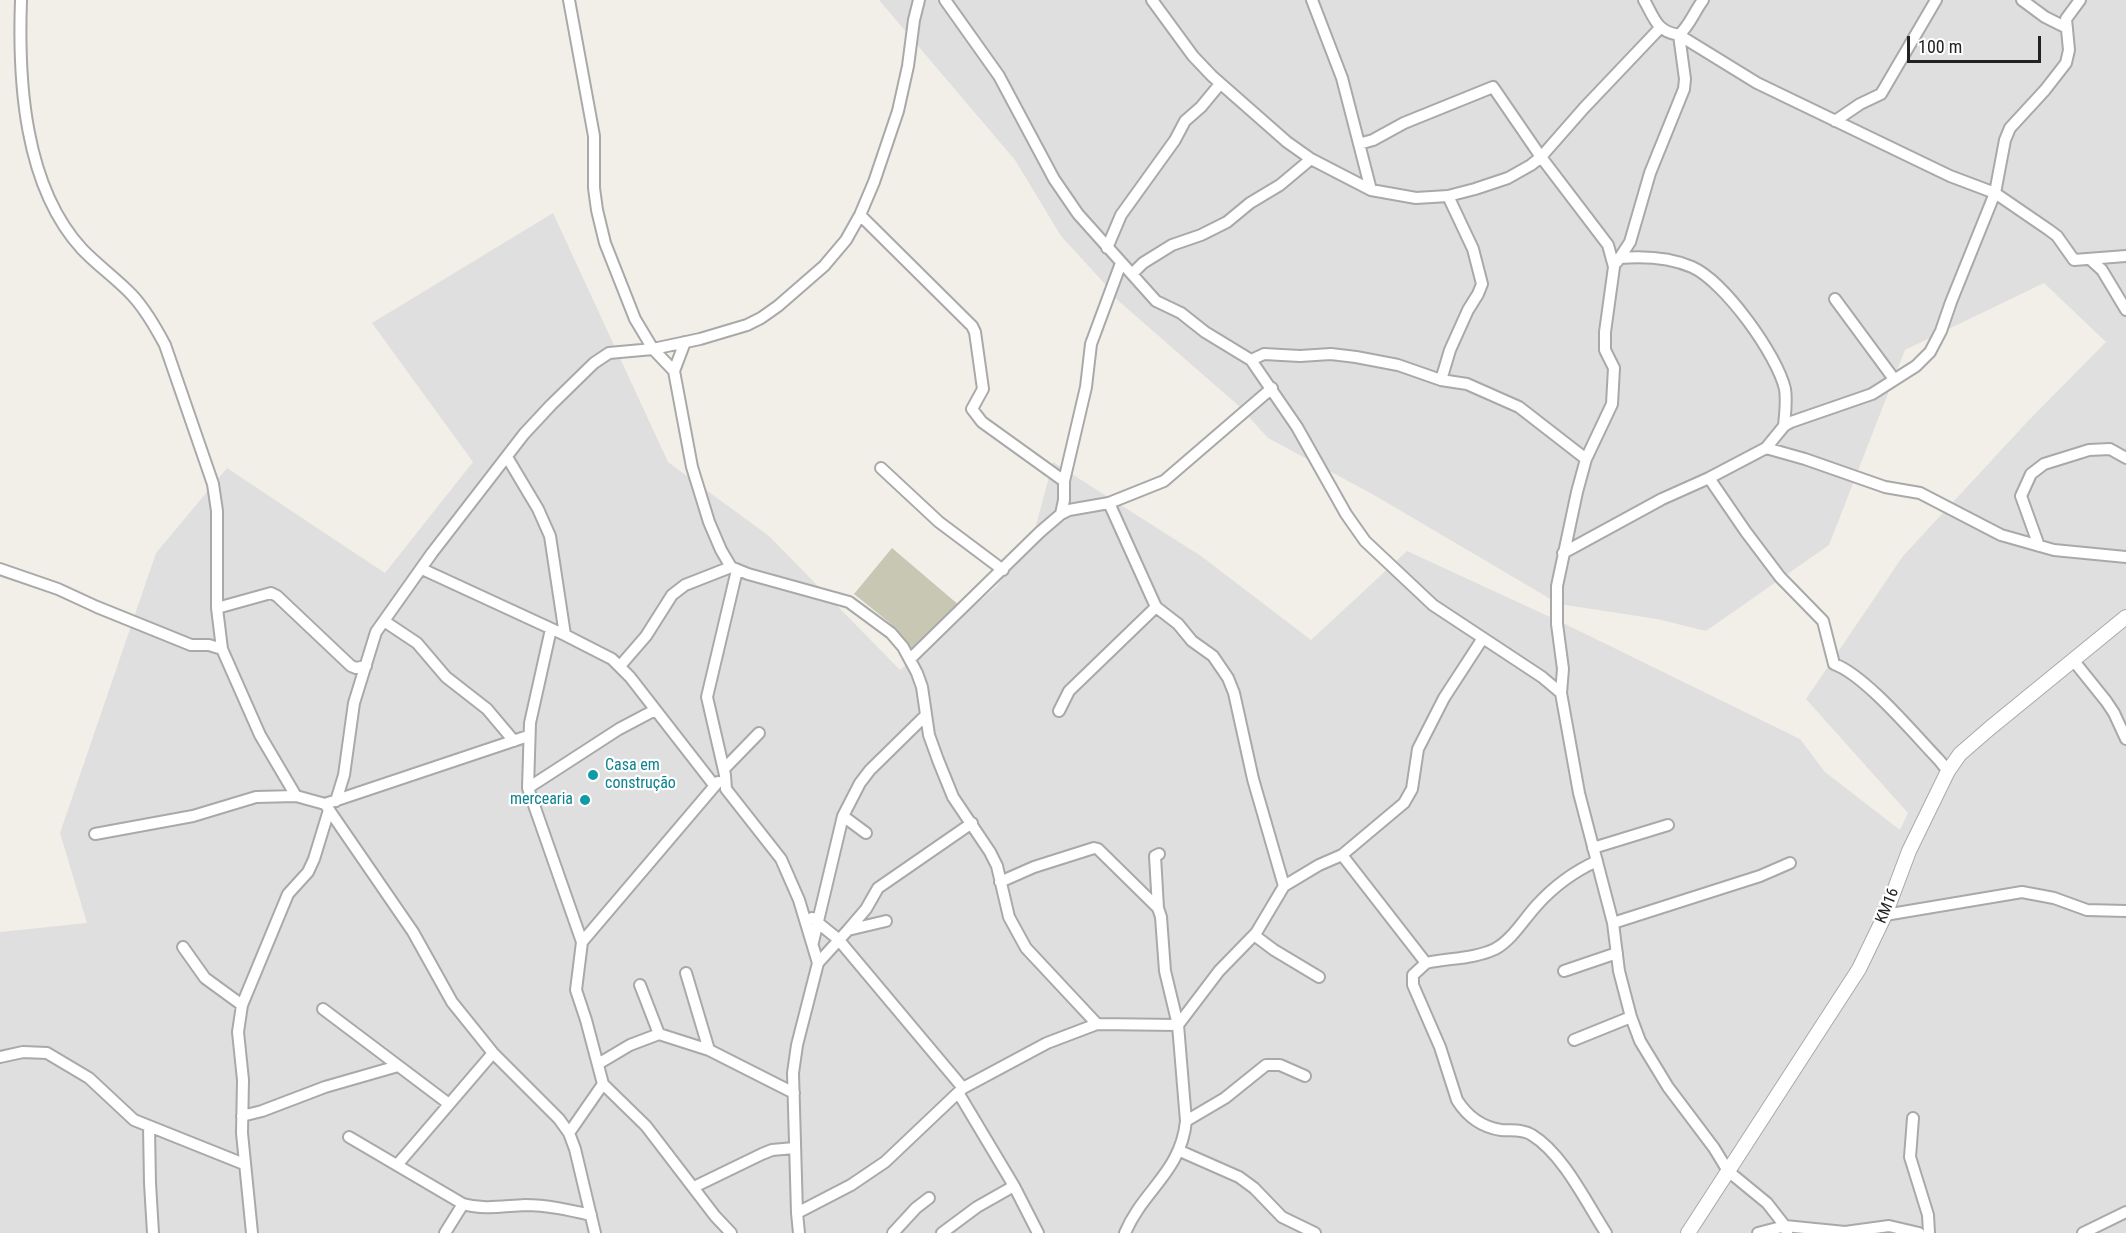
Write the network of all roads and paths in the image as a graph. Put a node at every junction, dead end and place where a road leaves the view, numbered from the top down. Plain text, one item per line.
1 (21, 0) edge
2 (569, 0) edge
3 (919, 0) edge
4 (945, 0) edge
5 (1152, 0) edge
6 (1312, 0) edge
7 (1644, 0) edge
8 (1703, 0) edge
9 (1936, 0) edge
10 (2022, 0) edge
11 (2080, 0) edge
12 (1660, 28) junction
13 (2067, 28) junction
14 (1679, 35) junction
15 (1220, 84) junction
16 (1851, 111) junction
17 (1835, 121) junction
18 (1848, 126) junction
19 (1359, 144) junction
20 (1541, 157) junction
21 (1311, 159) junction
22 (1371, 190) junction
23 (1995, 193) junction
24 (1448, 196) junction
25 (860, 215) junction
26 (1107, 248) junction
27 (2126, 255) edge
28 (2107, 258) junction
29 (2090, 259) junction
30 (1617, 262) junction
31 (1121, 263) junction
32 (2102, 270) junction
33 (1132, 274) junction
34 (1835, 299) dead end
35 (2126, 310) edge
36 (685, 342) junction
37 (653, 349) junction
38 (1251, 360) junction
39 (674, 371) junction
40 (1894, 379) junction
41 (1441, 380) junction
42 (1272, 388) junction
43 (1784, 426) junction
44 (1776, 437) junction
45 (1766, 448) junction
46 (1785, 453) junction
47 (507, 457) junction
48 (2126, 458) edge
49 (1586, 459) junction
50 (881, 468) dead end
51 (1709, 478) junction
52 (1064, 481) junction
53 (1109, 503) junction
54 (1061, 514) junction
55 (2039, 546) junction
56 (1563, 553) junction
57 (2126, 557) edge
58 (734, 568) junction
59 (0, 569) edge
60 (422, 569) junction
61 (1003, 570) junction
62 (1156, 607) junction
63 (217, 608) junction
64 (2126, 617) edge
65 (384, 621) junction
66 (551, 629) junction
67 (565, 635) junction
68 (1483, 638) junction
69 (222, 649) junction
70 (910, 659) junction
71 (2073, 660) junction
72 (366, 666) junction
73 (620, 666) junction
74 (1563, 669) junction
75 (1542, 677) junction
76 (1562, 693) junction
77 (655, 710) junction
78 (1059, 711) dead end
79 (925, 716) junction
80 (759, 733) dead end
81 (528, 736) junction
82 (2126, 739) edge
83 (514, 741) junction
84 (1948, 771) junction
85 (724, 772) junction
86 (714, 785) junction
87 (528, 788) junction
88 (296, 796) junction
89 (330, 805) junction
90 (843, 816) junction
91 (972, 823) junction
92 (1668, 825) dead end
93 (866, 832) dead end
94 (95, 834) dead end
95 (1593, 848) junction
96 (1158, 854) dead end
97 (1342, 855) junction
98 (1597, 861) junction
99 (1790, 863) dead end
100 (1000, 882) junction
101 (1284, 886) junction
102 (1158, 908) junction
103 (802, 911) junction
104 (2126, 911) edge
105 (1886, 915) junction
106 (886, 921) dead end
107 (818, 922) junction
108 (1613, 923) junction
109 (848, 930) junction
110 (1254, 935) junction
111 (838, 939) junction
112 (582, 942) junction
113 (813, 942) junction
114 (183, 947) dead end
115 (1617, 953) junction
116 (818, 963) junction
117 (1426, 963) junction
118 (1564, 971) dead end
119 (686, 973) dead end
120 (1319, 977) dead end
121 (640, 985) dead end
122 (242, 1005) junction
123 (323, 1009) dead end
124 (1631, 1017) junction
125 (1097, 1024) junction
126 (1178, 1025) junction
127 (659, 1034) junction
128 (1574, 1040) dead end
129 (709, 1050) junction
130 (493, 1053) junction
131 (0, 1057) edge
132 (598, 1064) junction
133 (398, 1066) junction
134 (1305, 1076) dead end
135 (603, 1084) junction
136 (961, 1091) junction
137 (794, 1093) junction
138 (449, 1104) junction
139 (242, 1116) junction
140 (1913, 1118) dead end
141 (1186, 1121) junction
142 (149, 1127) junction
143 (569, 1133) junction
144 (349, 1137) dead end
145 (794, 1148) junction
146 (1180, 1151) junction
147 (244, 1164) junction
148 (397, 1166) junction
149 (1728, 1171) junction
150 (1014, 1186) junction
151 (694, 1187) junction
152 (928, 1198) dead end
153 (463, 1204) junction
154 (2126, 1212) edge
155 (796, 1213) junction
156 (591, 1215) junction
157 (1786, 1229) edge
158 (153, 1233) edge
159 (252, 1233) edge
160 (445, 1233) edge
161 (595, 1233) edge
162 (731, 1233) edge
163 (799, 1233) edge
164 (892, 1233) edge
165 (942, 1233) edge
166 (1038, 1233) edge
167 (1125, 1233) edge
168 (1314, 1233) edge
169 (1606, 1233) edge
170 (1688, 1233) edge
171 (1758, 1233) edge
172 (1919, 1233) edge
173 (1929, 1233) edge
174 (2084, 1233) edge

1 - 63 street
2 - 37 street
3 - 25 street
4 - 26 street
5 - 15 street
6 - 19 street
7 - 12 street
8 - 14 street
9 - 16 street
10 - 13 street
11 - 13 street
12 - 14 street
12 - 20 street
13 - 23 street
14 - 17 street
14 - 30 street
15 - 21 street
15 - 26 street
16 - 17 street
16 - 18 street
17 - 18 street
18 - 23 street
19 - 20 street
19 - 22 street
20 - 24 street
20 - 30 street
21 - 22 street
21 - 33 street
22 - 24 street
23 - 29 street
23 - 40 street
24 - 41 street
25 - 36 street
25 - 52 street
26 - 31 street
27 - 28 street
28 - 29 street
28 - 32 street
29 - 32 street
30 - 43 street
30 - 49 street
31 - 33 street
31 - 52 street
32 - 35 street
33 - 38 street
34 - 40 street
36 - 37 street
36 - 39 street
37 - 39 street
37 - 47 street
38 - 41 street
38 - 42 street
39 - 58 street
40 - 43 street
41 - 49 street
42 - 53 street
42 - 68 street
43 - 44 street
44 - 45 street
44 - 46 street
45 - 46 street
45 - 51 street
46 - 55 street
47 - 60 street
47 - 67 street
48 - 55 street
49 - 56 street
50 - 61 street
51 - 56 street
51 - 84 street
52 - 54 street
53 - 54 street
53 - 62 street
54 - 61 street
55 - 57 street
56 - 74 street
58 - 70 street
58 - 73 street
58 - 85 street
59 - 69 street
60 - 65 street
60 - 66 street
61 - 70 street
62 - 78 street
62 - 101 street
63 - 69 street
63 - 72 street
64 - 71 street, KM16
65 - 72 street
65 - 83 street
66 - 67 street
66 - 81 street
67 - 73 street
68 - 75 street
68 - 97 street
69 - 88 street
70 - 79 street
71 - 82 street
71 - 84 street, KM16
72 - 89 street
73 - 77 street
74 - 75 street
74 - 76 street
75 - 76 street
76 - 95 street
77 - 86 street
77 - 87 street
79 - 90 street
79 - 91 street
80 - 85 street
81 - 83 street
81 - 87 street
83 - 89 street
84 - 105 street, KM16
85 - 86 street
85 - 103 street
86 - 112 street
87 - 112 street
88 - 89 street
88 - 94 street
89 - 122 street
89 - 130 street
90 - 93 street
90 - 107 street
91 - 100 street
91 - 109 street
92 - 95 street
95 - 98 street
96 - 102 street
97 - 101 street
97 - 117 street
98 - 108 street
98 - 117 street
99 - 108 street
100 - 102 street
100 - 125 street
101 - 110 street
102 - 126 street
103 - 107 street
103 - 113 street
104 - 105 street
105 - 149 street, KM16
106 - 109 street
107 - 111 street
107 - 113 street
108 - 115 street
109 - 111 street
110 - 120 street
110 - 126 street
111 - 116 street
111 - 136 street
112 - 132 street
113 - 116 street
114 - 122 street
115 - 118 street
115 - 124 street
116 - 137 street
117 - 169 street
119 - 129 street
121 - 127 street
122 - 139 street
123 - 133 street
124 - 128 street
124 - 149 street
125 - 126 street
125 - 136 street
126 - 141 street
127 - 129 street
127 - 132 street
129 - 137 street
130 - 138 street
130 - 143 street
131 - 142 street
132 - 135 street
133 - 138 street
133 - 139 street
134 - 141 street
135 - 143 street
135 - 151 street
136 - 150 street
136 - 155 street
137 - 145 street
138 - 148 street
139 - 147 street
140 - 173 street
141 - 146 street
142 - 147 street
142 - 158 street
143 - 156 street
144 - 148 street
145 - 151 street
145 - 155 street
146 - 167 street
146 - 168 street
147 - 159 street
148 - 153 street
149 - 157 street
149 - 170 street, KM16
150 - 165 street
150 - 166 street
151 - 162 street
152 - 164 street
153 - 156 street
153 - 160 street
154 - 174 street
155 - 163 street
156 - 161 street
157 - 171 street
157 - 172 street

